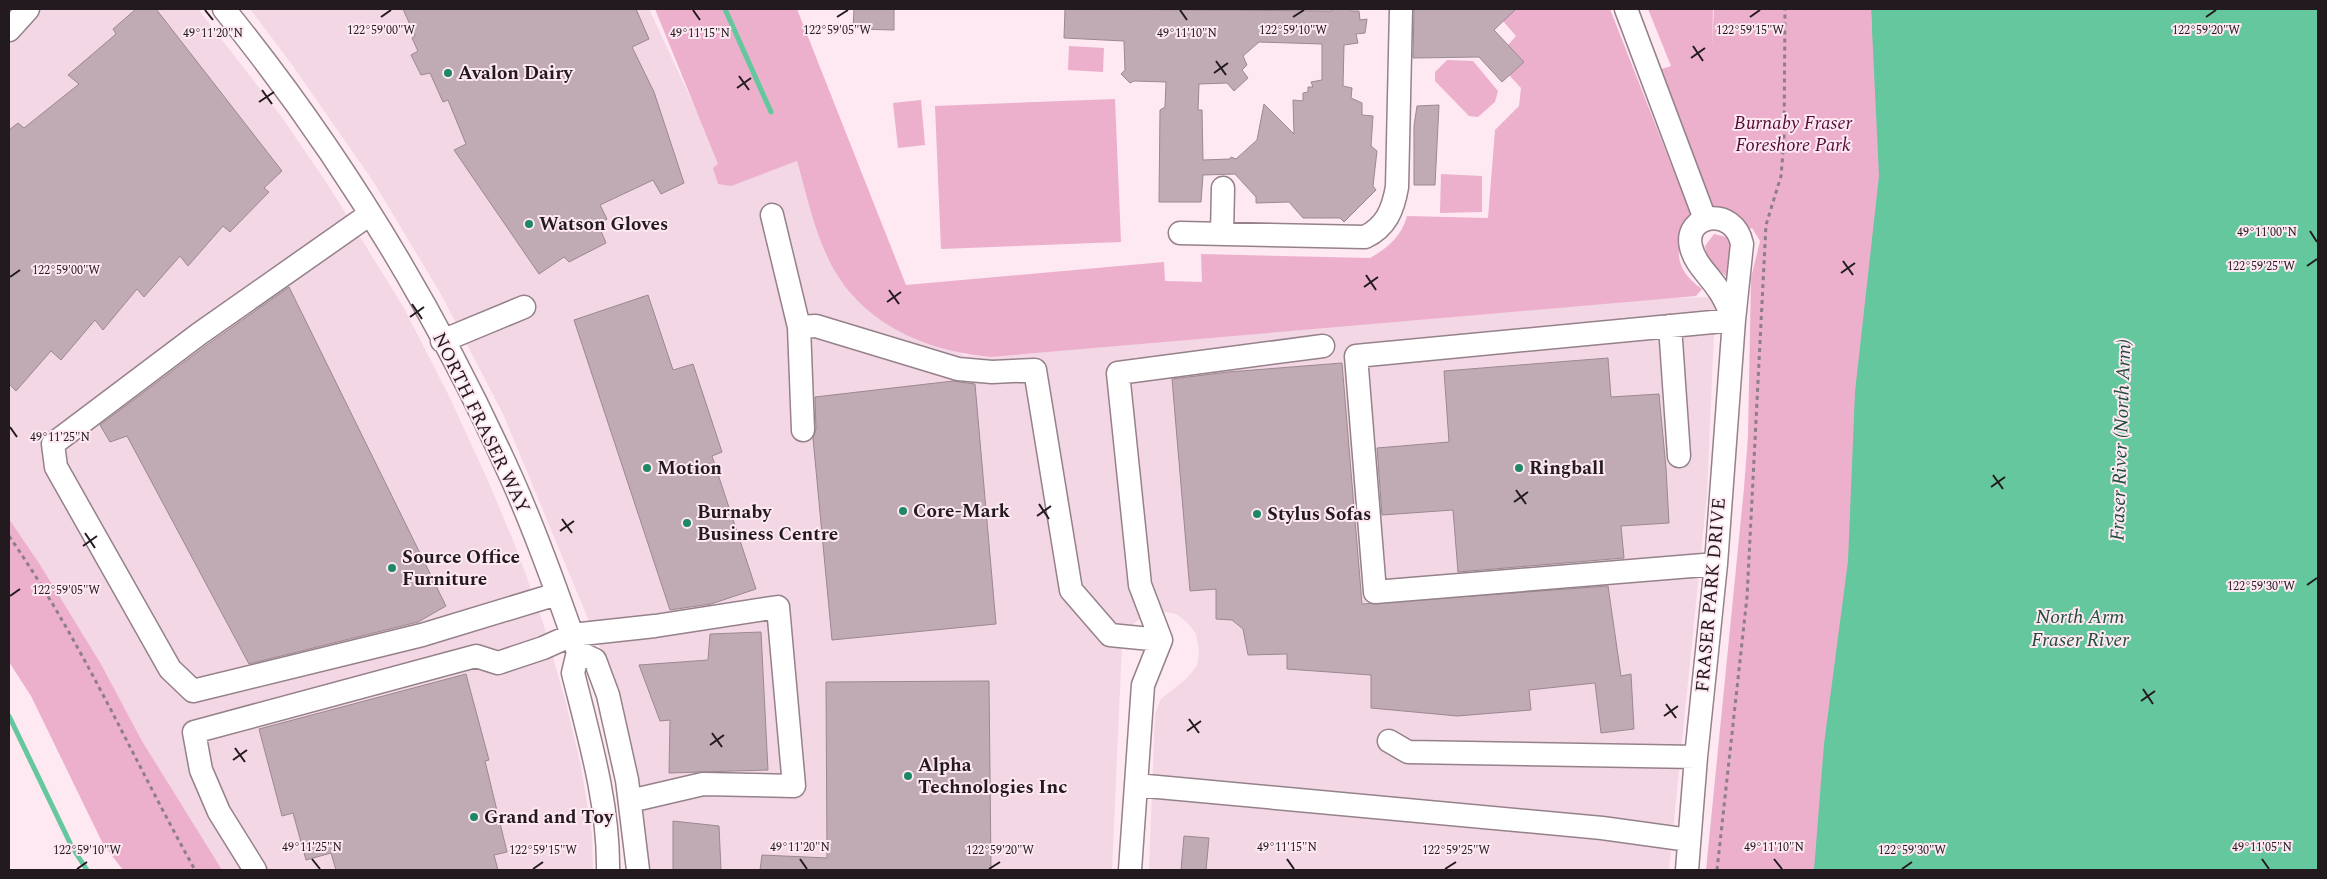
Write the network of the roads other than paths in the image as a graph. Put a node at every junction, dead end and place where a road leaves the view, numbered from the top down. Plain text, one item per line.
1 (28, 9) edge
2 (224, 9) edge
3 (1401, 9) edge
4 (1626, 9) edge
5 (9, 30) edge
6 (1223, 188) dead end
7 (370, 214) junction
8 (772, 215) dead end
9 (1705, 220) junction
10 (1180, 233) dead end
11 (1222, 234) junction
12 (524, 307) dead end
13 (1734, 320) junction
14 (799, 326) junction
15 (1670, 326) junction
16 (442, 341) junction
17 (1323, 346) dead end
18 (803, 430) dead end
19 (1679, 456) dead end
20 (1716, 564) junction
21 (558, 594) junction
22 (1161, 640) junction
23 (575, 644) junction
24 (1389, 741) dead end
25 (1696, 756) junction
26 (1136, 785) junction
27 (630, 800) junction
28 (1690, 840) junction
29 (255, 870) edge
30 (608, 870) edge
31 (638, 870) edge
32 (1130, 870) edge
33 (1687, 870) edge

1 - 5 street
2 - 7 street, NORTH FRASER WAY
3 - 11 street
4 - 9 street
6 - 11 street
7 - 16 street, NORTH FRASER WAY
7 - 21 street
8 - 14 street
9 - 13 street, FRASER PARK DRIVE
9 - 13 street, FRASER PARK DRIVE
10 - 11 street
12 - 16 street
13 - 15 street
13 - 20 street, FRASER PARK DRIVE
14 - 18 street
14 - 22 street
15 - 19 street
15 - 20 street
16 - 21 street, NORTH FRASER WAY
17 - 22 street
20 - 25 street, FRASER PARK DRIVE
21 - 23 street, NORTH FRASER WAY
22 - 26 street
23 - 27 street
23 - 27 street
23 - 29 street
23 - 30 street, NORTH FRASER WAY
24 - 25 street
25 - 28 street, FRASER PARK DRIVE
26 - 28 street
26 - 32 street
27 - 31 street
28 - 33 street, FRASER PARK DRIVE

